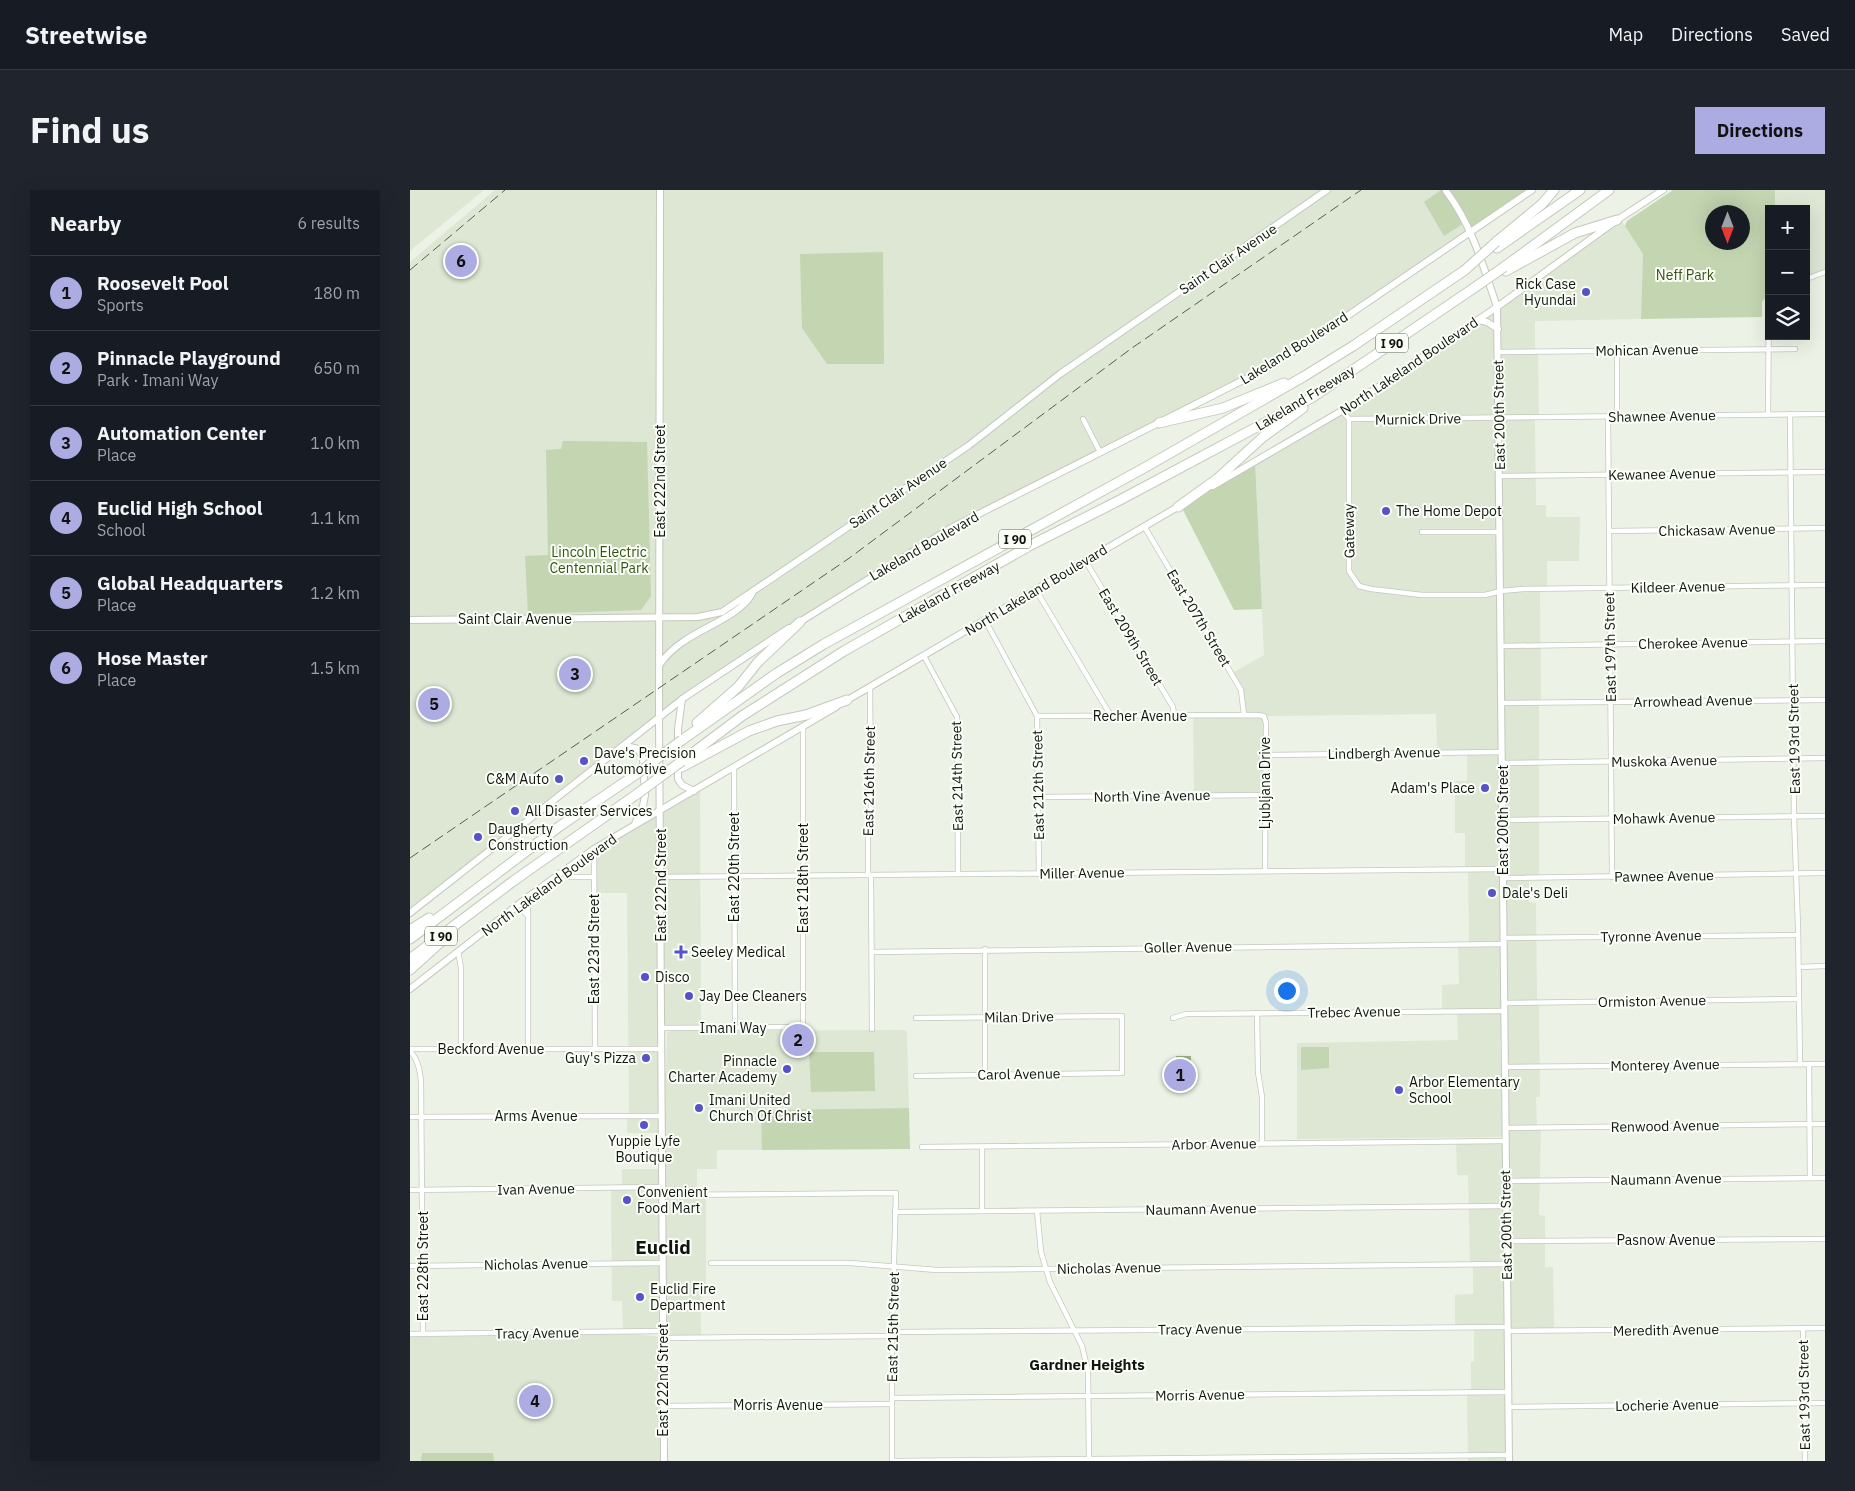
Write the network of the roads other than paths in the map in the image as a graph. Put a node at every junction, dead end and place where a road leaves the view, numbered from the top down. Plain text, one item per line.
1 (660, 190) edge
2 (1327, 190) edge
3 (1532, 190) edge
4 (1554, 190) edge
5 (1580, 190) edge
6 (1609, 190) edge
7 (1663, 190) edge
8 (1446, 191) dead end
9 (1617, 220) junction
10 (1471, 231) junction
11 (1496, 245) junction
12 (1505, 269) junction
13 (1825, 272) edge
14 (1810, 278) edge
15 (1497, 307) junction
16 (1478, 320) junction
17 (1498, 329) junction
18 (1767, 340) edge
19 (1353, 346) junction
20 (1767, 348) junction
21 (1795, 349) dead end
22 (1617, 351) junction
23 (1498, 352) junction
24 (1313, 397) junction
25 (1342, 411) junction
26 (1768, 414) junction
27 (1790, 414) junction
28 (1825, 414) edge
29 (1608, 416) junction
30 (1617, 417) junction
31 (1499, 418) junction
32 (1083, 419) dead end
33 (1349, 420) junction
34 (1160, 423) junction
35 (1100, 452) junction
36 (1825, 472) edge
37 (1790, 473) junction
38 (1609, 474) junction
39 (1500, 476) junction
40 (1178, 506) junction
41 (1144, 526) junction
42 (1825, 528) edge
43 (1791, 529) junction
44 (1610, 531) junction
45 (1422, 532) dead end
46 (1500, 532) junction
47 (1085, 560) junction
48 (1792, 585) junction
49 (1825, 585) edge
50 (1610, 588) junction
51 (1036, 590) junction
52 (1501, 591) junction
53 (753, 592) junction
54 (660, 618) junction
55 (410, 620) edge
56 (985, 620) junction
57 (800, 622) junction
58 (1793, 641) junction
59 (1825, 641) edge
60 (1610, 645) junction
61 (1501, 646) junction
62 (924, 656) junction
63 (660, 665) junction
64 (870, 687) junction
65 (682, 699) junction
66 (847, 700) junction
67 (1793, 700) junction
68 (1825, 700) edge
69 (1611, 702) junction
70 (1502, 704) junction
71 (1174, 715) junction
72 (1244, 715) junction
73 (1037, 716) junction
74 (1111, 716) junction
75 (659, 717) junction
76 (803, 728) junction
77 (682, 740) junction
78 (619, 749) junction
79 (1502, 752) junction
80 (1266, 755) junction
81 (1825, 758) edge
82 (1794, 759) junction
83 (1612, 762) junction
84 (682, 764) junction
85 (1502, 764) junction
86 (734, 767) junction
87 (694, 792) junction
88 (1266, 795) junction
89 (1039, 797) junction
90 (661, 811) junction
91 (1794, 816) junction
92 (1825, 816) edge
93 (1612, 819) junction
94 (1503, 820) junction
95 (634, 825) junction
96 (594, 849) junction
97 (1504, 869) junction
98 (1265, 871) junction
99 (1825, 873) edge
100 (958, 874) junction
101 (1039, 874) junction
102 (1796, 874) junction
103 (869, 875) junction
104 (734, 876) junction
105 (803, 876) junction
106 (569, 877) dead end
107 (594, 877) junction
108 (661, 877) junction
109 (1612, 877) junction
110 (1503, 878) junction
111 (468, 894) junction
112 (528, 897) junction
113 (513, 909) junction
114 (410, 913) edge
115 (472, 913) junction
116 (528, 916) junction
117 (410, 930) edge
118 (1798, 935) junction
119 (410, 939) edge
120 (1504, 941) junction
121 (985, 949) junction
122 (458, 952) junction
123 (872, 952) junction
124 (410, 960) edge
125 (1825, 966) edge
126 (1799, 967) junction
127 (410, 970) edge
128 (410, 989) edge
129 (1799, 999) junction
130 (1504, 1003) junction
131 (1504, 1011) junction
132 (1257, 1013) junction
133 (985, 1017) junction
134 (916, 1018) dead end
135 (1173, 1018) dead end
136 (803, 1027) joint
137 (662, 1028) junction
138 (735, 1028) junction
139 (872, 1029) dead end
140 (461, 1049) junction
141 (528, 1049) junction
142 (595, 1049) junction
143 (662, 1049) junction
144 (410, 1050) edge
145 (1800, 1064) junction
146 (1809, 1064) junction
147 (1825, 1064) edge
148 (1505, 1067) junction
149 (1122, 1073) joint
150 (986, 1075) junction
151 (916, 1076) dead end
152 (422, 1116) junction
153 (662, 1116) junction
154 (410, 1117) edge
155 (1809, 1124) junction
156 (1825, 1124) edge
157 (1506, 1128) junction
158 (1506, 1141) junction
159 (1262, 1143) junction
160 (922, 1147) dead end
161 (982, 1147) junction
162 (1810, 1178) junction
163 (1825, 1178) edge
164 (1506, 1181) junction
165 (663, 1187) junction
166 (410, 1190) edge
167 (422, 1190) junction
168 (663, 1195) junction
169 (1506, 1206) junction
170 (982, 1211) junction
171 (1037, 1211) junction
172 (895, 1212) junction
173 (1825, 1239) edge
174 (1507, 1241) junction
175 (663, 1263) junction
176 (711, 1263) dead end
177 (1507, 1264) junction
178 (410, 1266) edge
179 (423, 1266) junction
180 (894, 1266) junction
181 (1046, 1269) junction
182 (1803, 1328) junction
183 (1825, 1328) edge
184 (1507, 1329) junction
185 (1075, 1331) junction
186 (410, 1334) edge
187 (423, 1334) junction
188 (892, 1334) junction
189 (663, 1335) junction
190 (1508, 1392) junction
191 (1089, 1396) junction
192 (892, 1401) junction
193 (1804, 1403) junction
194 (1825, 1403) edge
195 (664, 1406) junction
196 (1508, 1407) junction
197 (1509, 1458) edge
198 (1089, 1459) junction
199 (664, 1461) edge
200 (893, 1461) edge
201 (1805, 1461) edge

1 - 54 street, East 222nd Street
2 - 53 street, Saint Clair Avenue
3 - 10 street, Lakeland Boulevard
4 - 11 highway
5 - 11 highway, Lakeland Freeway / I 90
6 - 12 highway
7 - 9 street, North Lakeland Boulevard
8 - 10 street, East 200th Street
9 - 12 highway
9 - 15 street, North Lakeland Boulevard
10 - 15 street, East 200th Street
10 - 34 street, Lakeland Boulevard
11 - 19 highway, Lakeland Freeway / I 90, bridge
12 - 24 highway, Lakeland Freeway / I 90, bridge
13 - 14 street
15 - 16 street, North Lakeland Boulevard
15 - 17 street, East 200th Street
16 - 17 street
16 - 25 street, North Lakeland Boulevard
17 - 23 street, East 200th Street
18 - 20 street
19 - 34 highway
19 - 77 highway, Lakeland Freeway / I 90
20 - 21 street, Mohican Avenue
20 - 22 street, Mohican Avenue
20 - 26 street
22 - 23 street, Mohican Avenue
22 - 30 street
23 - 31 street, East 200th Street
24 - 40 highway
24 - 84 highway, Lakeland Freeway / I 90
25 - 33 street
25 - 40 street, North Lakeland Boulevard
26 - 27 street, Shawnee Avenue
26 - 30 street, Shawnee Avenue
27 - 28 street, Shawnee Avenue
27 - 37 street, East 193rd Street
29 - 30 street, Shawnee Avenue
29 - 31 street, Shawnee Avenue
29 - 38 street, East 197th Street
31 - 33 street, Murnick Drive
31 - 39 street, East 200th Street
32 - 35 street
33 - 52 street, Gateway
34 - 35 street, Lakeland Boulevard
35 - 57 street, Lakeland Boulevard
36 - 37 street, Kewanee Avenue
37 - 38 street, Kewanee Avenue
37 - 43 street, East 193rd Street
38 - 39 street, Kewanee Avenue
38 - 44 street, East 197th Street
39 - 46 street, East 200th Street
40 - 41 street, North Lakeland Boulevard
41 - 47 street, North Lakeland Boulevard
41 - 72 street, East 207th Street
42 - 43 street, Chickasaw Avenue
43 - 44 street, Chickasaw Avenue
43 - 48 street, East 193rd Street
44 - 50 street, East 197th Street
45 - 46 street
46 - 52 street, East 200th Street
47 - 51 street, North Lakeland Boulevard
47 - 71 street, East 209th Street
48 - 49 street, Kildeer Avenue
48 - 50 street, Kildeer Avenue
48 - 58 street, East 193rd Street
50 - 52 street, Kildeer Avenue
50 - 60 street, East 197th Street
51 - 56 street, North Lakeland Boulevard
51 - 74 street
52 - 61 street, East 200th Street
53 - 54 street, Saint Clair Avenue
53 - 63 street
54 - 55 street, Saint Clair Avenue
54 - 63 street, East 222nd Street
56 - 62 street, North Lakeland Boulevard
56 - 73 street, East 212th Street
57 - 65 street, Lakeland Boulevard
57 - 77 highway
58 - 59 street, Cherokee Avenue
58 - 60 street, Cherokee Avenue
58 - 67 street, East 193rd Street
60 - 61 street, Cherokee Avenue
60 - 69 street, East 197th Street
61 - 70 street, East 200th Street
62 - 64 street, North Lakeland Boulevard
62 - 100 street, East 214th Street
63 - 75 street, East 222nd Street
64 - 66 street, North Lakeland Boulevard
64 - 103 street, East 216th Street
65 - 75 street, Lakeland Boulevard
65 - 87 street
66 - 76 street, North Lakeland Boulevard
66 - 84 highway
67 - 68 street, Arrowhead Avenue
67 - 69 street, Arrowhead Avenue
67 - 82 street, East 193rd Street
69 - 70 street, Arrowhead Avenue
69 - 83 street, East 197th Street
70 - 79 street, East 200th Street
71 - 72 street, Recher Avenue
71 - 74 street, Recher Avenue
72 - 80 street, Ljubljana Drive
73 - 74 street, Recher Avenue
73 - 89 street, East 212th Street
75 - 78 street, Lakeland Boulevard
75 - 90 street, East 222nd Street
76 - 86 street, North Lakeland Boulevard
76 - 105 street, East 218th Street
77 - 111 highway, Lakeland Freeway / I 90, bridge
78 - 95 street
78 - 114 street, Lakeland Boulevard
79 - 80 street, Lindbergh Avenue
79 - 85 street, East 200th Street
80 - 88 street, Ljubljana Drive
81 - 82 street, Muskoka Avenue
82 - 83 street, Muskoka Avenue
82 - 91 street, East 193rd Street
83 - 85 street, Muskoka Avenue
83 - 93 street, East 197th Street
84 - 115 highway, I 90, bridge
85 - 94 street, East 200th Street
86 - 87 street, North Lakeland Boulevard
86 - 104 street, East 220th Street
87 - 90 street, North Lakeland Boulevard
88 - 89 street, North Vine Avenue
88 - 98 street, Ljubljana Drive
89 - 101 street, East 212th Street
90 - 95 street, North Lakeland Boulevard
90 - 108 street, East 222nd Street
91 - 92 street, Mohawk Avenue
91 - 93 street, Mohawk Avenue
91 - 102 street, East 193rd Street
93 - 94 street, Mohawk Avenue
93 - 109 street, East 197th Street
94 - 97 street, East 200th Street
95 - 96 street, North Lakeland Boulevard
96 - 107 street, East 223rd Street
96 - 112 street, North Lakeland Boulevard
97 - 98 street, Miller Avenue
97 - 110 street, East 200th Street
98 - 101 street, Miller Avenue
99 - 102 street, Pawnee Avenue
100 - 101 street, Miller Avenue
100 - 103 street, Miller Avenue
102 - 109 street, Pawnee Avenue
102 - 118 street, East 193rd Street
103 - 105 street, Miller Avenue
103 - 123 street, East 216th Street
104 - 105 street, Miller Avenue
104 - 108 street, Miller Avenue
104 - 138 street, East 220th Street
105 - 136 street, East 218th Street
106 - 107 street
107 - 142 street, East 223rd Street
108 - 137 street, East 222nd Street
109 - 110 street, Pawnee Avenue
110 - 120 street, East 200th Street
111 - 117 highway
111 - 119 highway, Lakeland Freeway / I 90
112 - 113 street, North Lakeland Boulevard
112 - 116 street
113 - 116 street
113 - 122 street, North Lakeland Boulevard
115 - 124 highway, I 90
115 - 127 highway
116 - 141 street
118 - 120 street, Tyronne Avenue
118 - 126 street, East 193rd Street
120 - 121 street, Goller Avenue
120 - 130 street, East 200th Street
121 - 123 street, Goller Avenue
121 - 133 street
122 - 128 street, North Lakeland Boulevard
122 - 140 street
123 - 139 street, East 216th Street
125 - 126 street
126 - 129 street, East 193rd Street
129 - 130 street, Ormiston Avenue
129 - 145 street, East 193rd Street
130 - 131 street, East 200th Street
131 - 132 street, Trebec Avenue
131 - 148 street, East 200th Street
132 - 135 street, Trebec Avenue
132 - 159 street
133 - 134 street, Milan Drive
133 - 149 street, Milan Drive
133 - 150 street
136 - 138 street, Imani Way
137 - 138 street, Imani Way
137 - 143 street, East 222nd Street
140 - 141 street, Beckford Avenue
140 - 144 street, Beckford Avenue
141 - 142 street, Beckford Avenue
142 - 143 street, Beckford Avenue
143 - 153 street, East 222nd Street
144 - 152 street, East 228th Street
145 - 146 street, Monterey Avenue
145 - 148 street, Monterey Avenue
146 - 147 street, Monterey Avenue
146 - 155 street
148 - 157 street, East 200th Street
149 - 150 street, Carol Avenue
150 - 151 street, Carol Avenue
152 - 153 street, Arms Avenue
152 - 154 street, Arms Avenue
152 - 167 street, East 228th Street
153 - 165 street, East 222nd Street
155 - 156 street, Renwood Avenue
155 - 157 street, Renwood Avenue
155 - 162 street
157 - 158 street, East 200th Street
158 - 159 street, Arbor Avenue
158 - 164 street, East 200th Street
159 - 161 street, Arbor Avenue
160 - 161 street, Arbor Avenue
161 - 170 street
162 - 163 street, Naumann Avenue
162 - 164 street, Naumann Avenue
164 - 169 street, East 200th Street
165 - 167 street, Ivan Avenue
165 - 168 street, East 222nd Street
166 - 167 street, Ivan Avenue
167 - 179 street, East 228th Street
168 - 172 street, East 215th Street
168 - 175 street, East 222nd Street
169 - 171 street, Naumann Avenue
169 - 174 street, East 200th Street
170 - 171 street, Naumann Avenue
170 - 172 street, Naumann Avenue
171 - 181 street
172 - 180 street, East 215th Street
173 - 174 street, Pasnow Avenue
174 - 177 street, East 200th Street
175 - 179 street, Nicholas Avenue
175 - 189 street, East 222nd Street
176 - 180 street, Nicholas Avenue
177 - 181 street, Nicholas Avenue
177 - 184 street, East 200th Street
178 - 179 street, Nicholas Avenue
179 - 187 street, East 228th Street
180 - 181 street, Nicholas Avenue
180 - 188 street, East 215th Street
181 - 185 street
182 - 183 street, Meredith Avenue
182 - 184 street, Meredith Avenue
182 - 193 street, East 193rd Street
184 - 185 street, Tracy Avenue
184 - 190 street, East 200th Street
185 - 188 street, Tracy Avenue
185 - 191 street
186 - 187 street, Tracy Avenue
187 - 189 street, Tracy Avenue
188 - 189 street, Tracy Avenue
188 - 192 street, East 215th Street
189 - 195 street, East 222nd Street
190 - 191 street, Morris Avenue
190 - 196 street, East 200th Street
191 - 192 street, Morris Avenue
191 - 198 street
192 - 195 street, Morris Avenue
192 - 200 street, East 215th Street
193 - 194 street, Locherie Avenue
193 - 196 street, Locherie Avenue
193 - 201 street, East 193rd Street
195 - 199 street, East 222nd Street
196 - 197 street, East 200th Street
197 - 198 street
198 - 200 street

